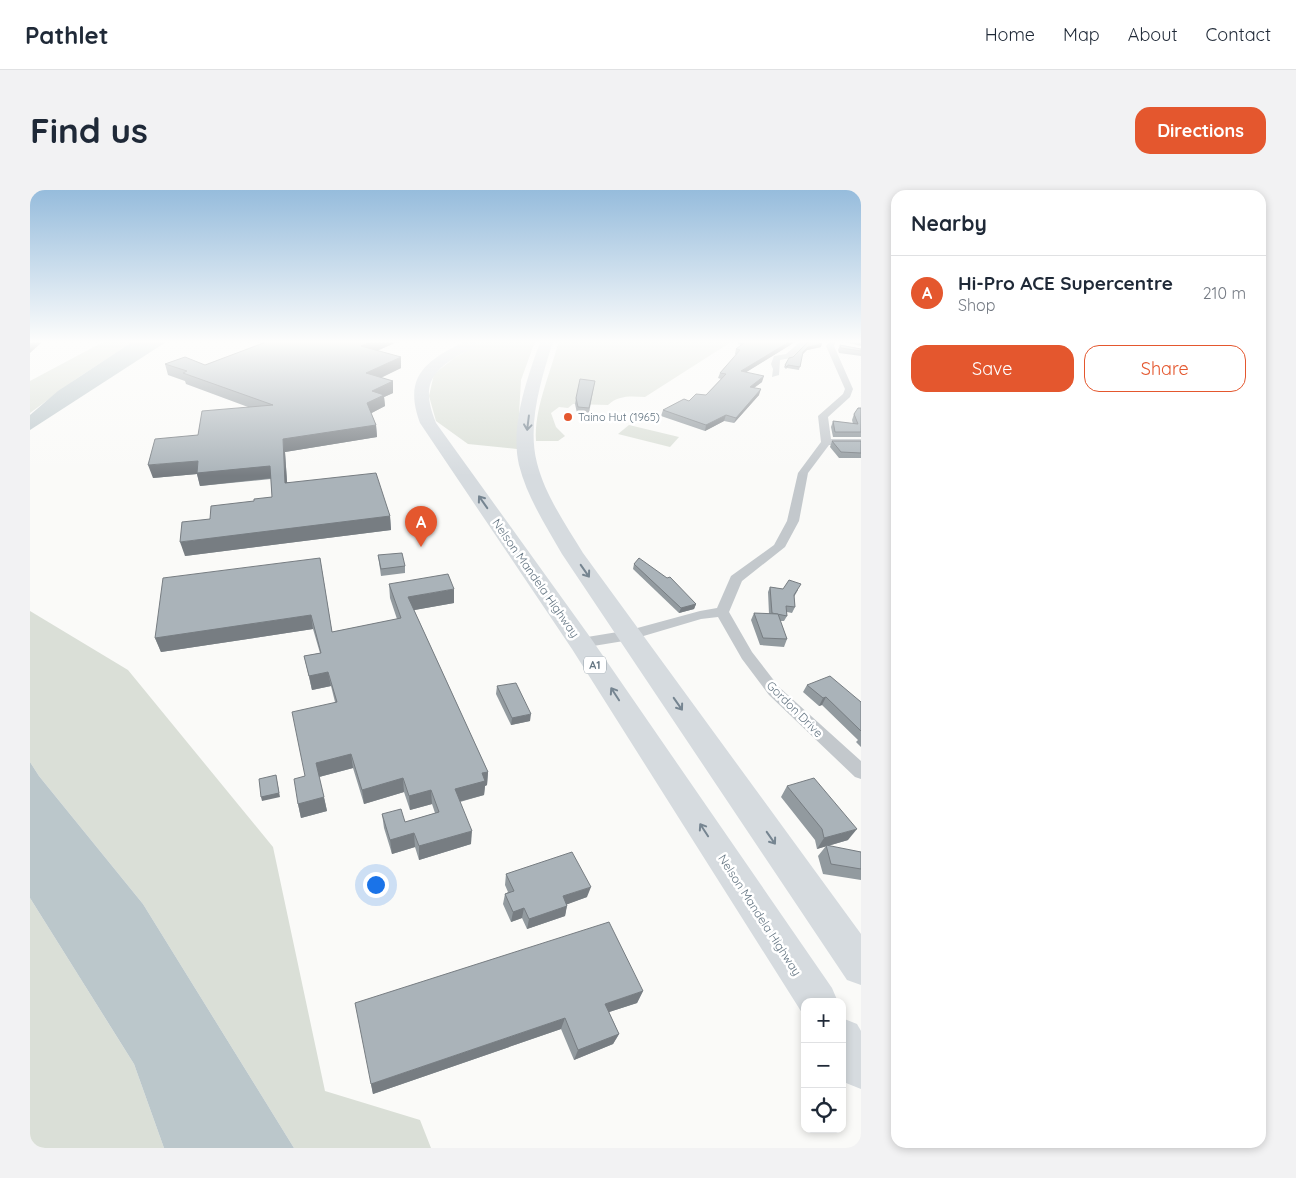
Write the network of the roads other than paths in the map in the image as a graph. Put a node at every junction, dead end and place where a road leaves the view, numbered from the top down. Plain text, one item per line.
1 (421, 387) edge
2 (534, 387) edge
3 (848, 387) edge
4 (826, 442) junction
5 (861, 442) edge
6 (722, 612) junction
7 (624, 631) junction
8 (579, 647) junction
9 (861, 772) edge
10 (861, 966) edge
11 (815, 998) edge
12 (845, 1043) edge
13 (861, 1068) edge

8 -> 1 highway, Nelson Mandela Highway / A1
2 -> 7 highway
3 - 4 street
4 - 5 street
4 - 6 street
6 - 7 street
6 - 9 street, Gordon Drive
7 - 8 street
7 -> 10 highway
11 -> 8 highway, Nelson Mandela Highway / A1
12 - 13 highway

